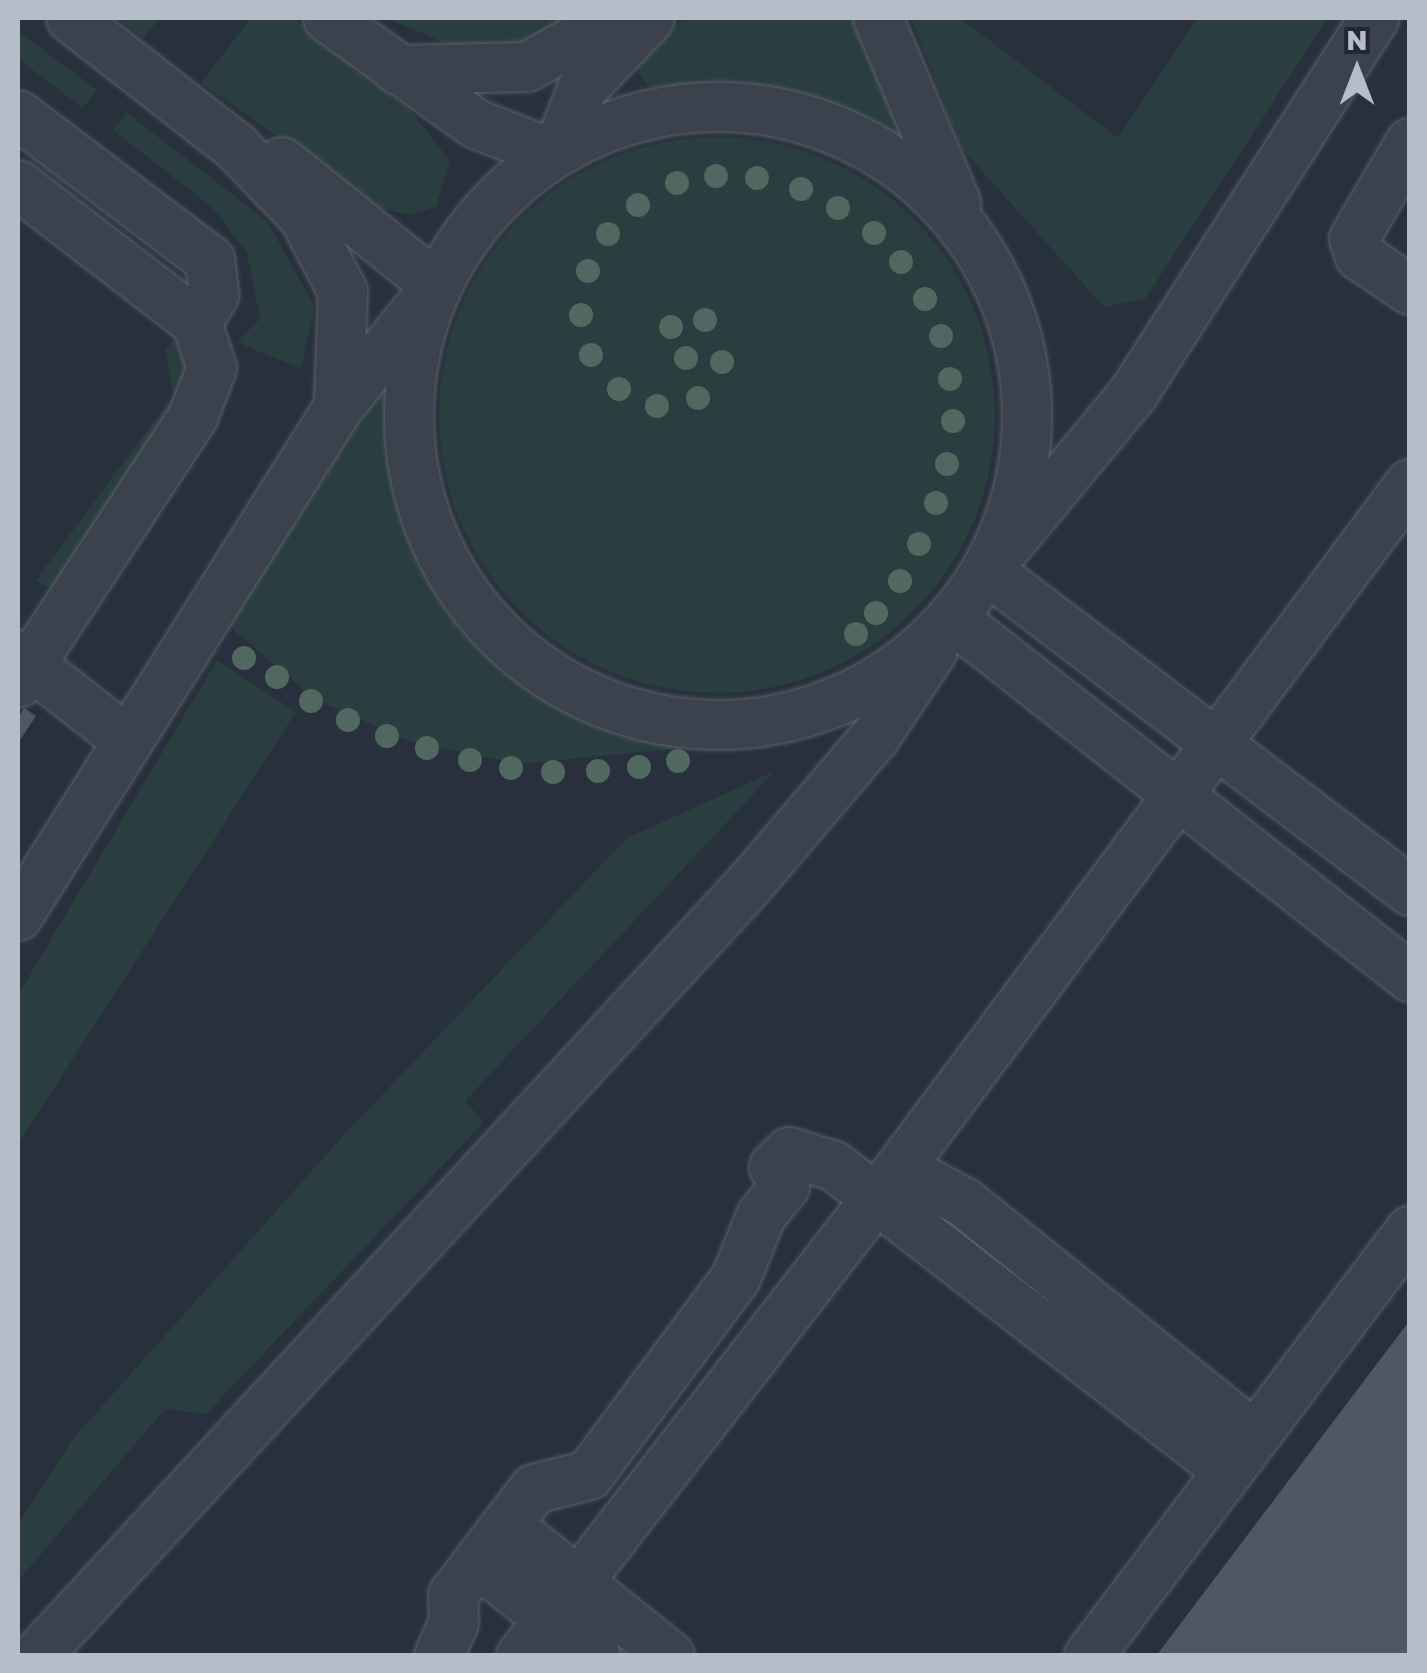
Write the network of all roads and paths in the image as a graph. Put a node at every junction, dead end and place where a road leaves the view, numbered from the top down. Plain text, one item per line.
1 (71, 18) edge
2 (328, 18) edge
3 (616, 18) edge
4 (650, 18) edge
5 (878, 18) edge
6 (1374, 18) edge
7 (398, 70) junction
8 (18, 115) edge
9 (1410, 143) edge
10 (236, 147) junction
11 (555, 153) junction
12 (18, 185) edge
13 (972, 238) junction
14 (436, 288) junction
15 (1410, 290) edge
16 (197, 323) junction
17 (338, 408) junction
18 (1410, 484) edge
19 (988, 567) junction
20 (951, 620) junction
21 (22, 667) edge
22 (128, 740) junction
23 (1210, 744) junction
24 (1172, 794) junction
25 (1410, 891) edge
26 (18, 916) edge
27 (1410, 977) edge
28 (888, 1184) junction
29 (1410, 1231) edge
30 (1242, 1454) junction
31 (520, 1507) junction
32 (575, 1578) junction
33 (466, 1579) junction
34 (534, 1637) edge
35 (37, 1656) edge
36 (439, 1656) edge
37 (596, 1656) edge
38 (670, 1656) edge
39 (1089, 1656) edge

1 - 10 street
2 - 7 street
3 - 7 street
4 - 11 street
5 - 13 street
6 - 19 street
7 - 11 street
8 - 16 street
9 - 15 street
10 - 14 street
10 - 17 street
11 - 13 street
11 - 14 street
12 - 16 street
13 - 19 street
14 - 17 street
14 - 20 street
16 - 21 street
17 - 22 street
18 - 23 street
19 - 20 street
19 - 23 street
20 - 24 street
20 - 35 street
21 - 22 street
22 - 26 street
23 - 24 street
23 - 25 street
24 - 27 street
24 - 28 street
28 - 30 street
28 - 31 street
28 - 32 street
29 - 30 street
30 - 39 street
31 - 32 street
31 - 33 street
32 - 34 street
32 - 38 street
33 - 34 street
33 - 36 street
34 - 37 street

